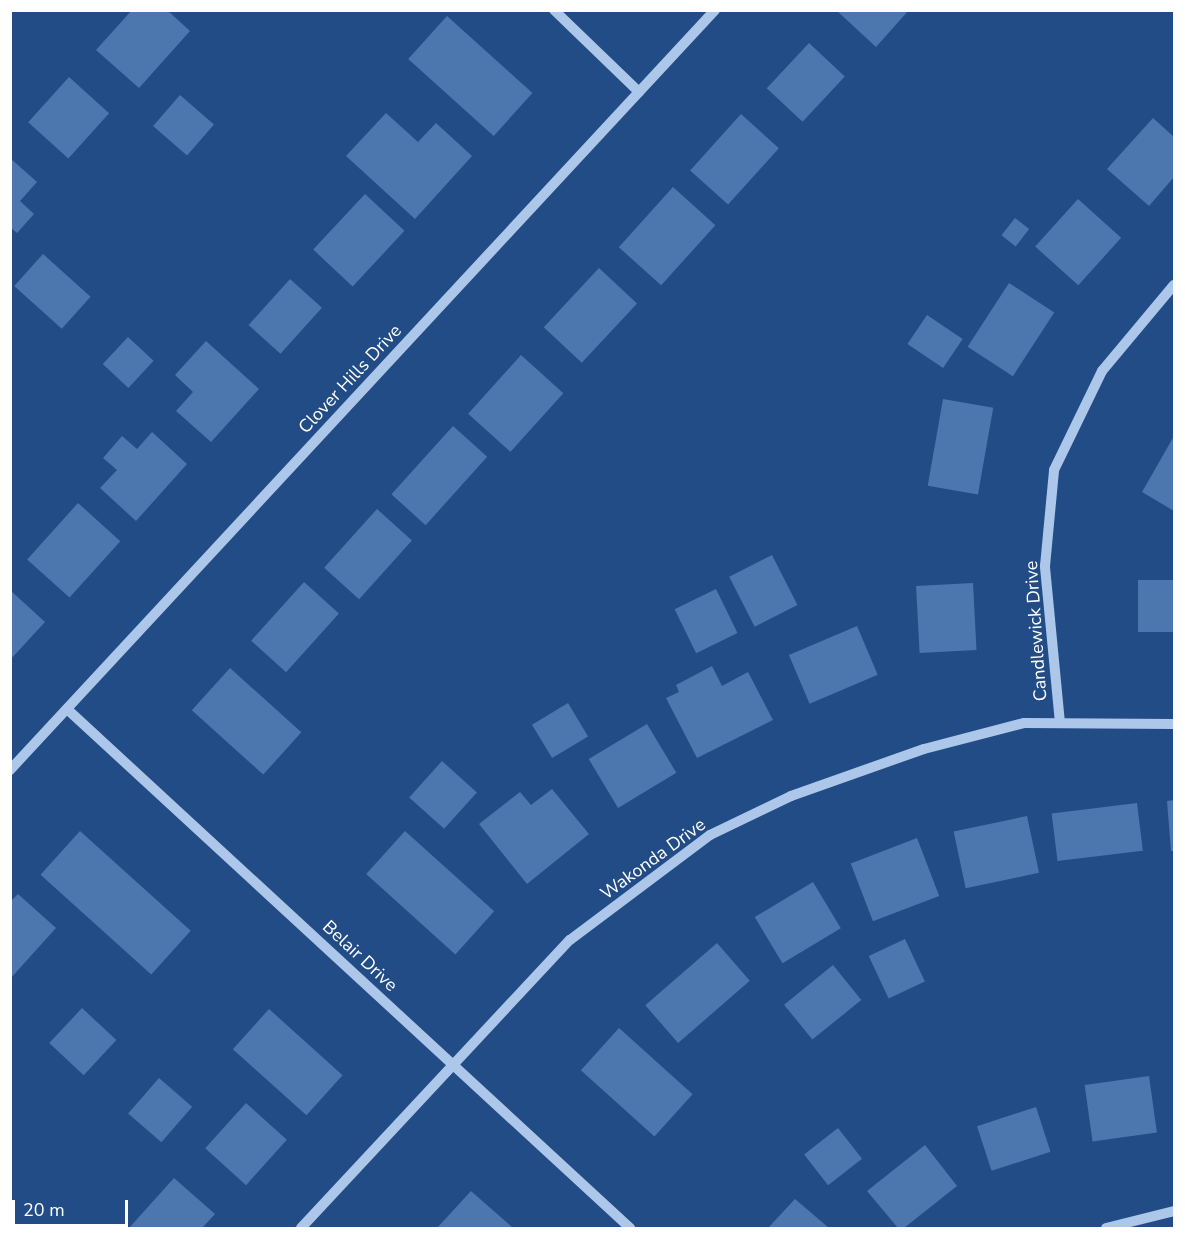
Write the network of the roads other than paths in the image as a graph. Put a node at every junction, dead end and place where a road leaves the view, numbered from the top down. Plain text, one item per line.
1 (554, 10) edge
2 (715, 10) edge
3 (639, 92) junction
4 (1174, 285) edge
5 (67, 709) junction
6 (1060, 723) junction
7 (1174, 723) edge
8 (10, 770) edge
9 (454, 1065) junction
10 (1174, 1211) edge
11 (301, 1228) edge
12 (630, 1228) edge
13 (1106, 1228) edge

1 - 3 street
2 - 3 street, Clover Hills Drive
3 - 5 street, Clover Hills Drive
4 - 6 street, Candlewick Drive
5 - 8 street, Clover Hills Drive
5 - 9 street, Belair Drive
6 - 7 street, Wakonda Drive
6 - 9 street, Wakonda Drive
9 - 11 street, Wakonda Drive
9 - 12 street, Belair Drive
10 - 13 street

